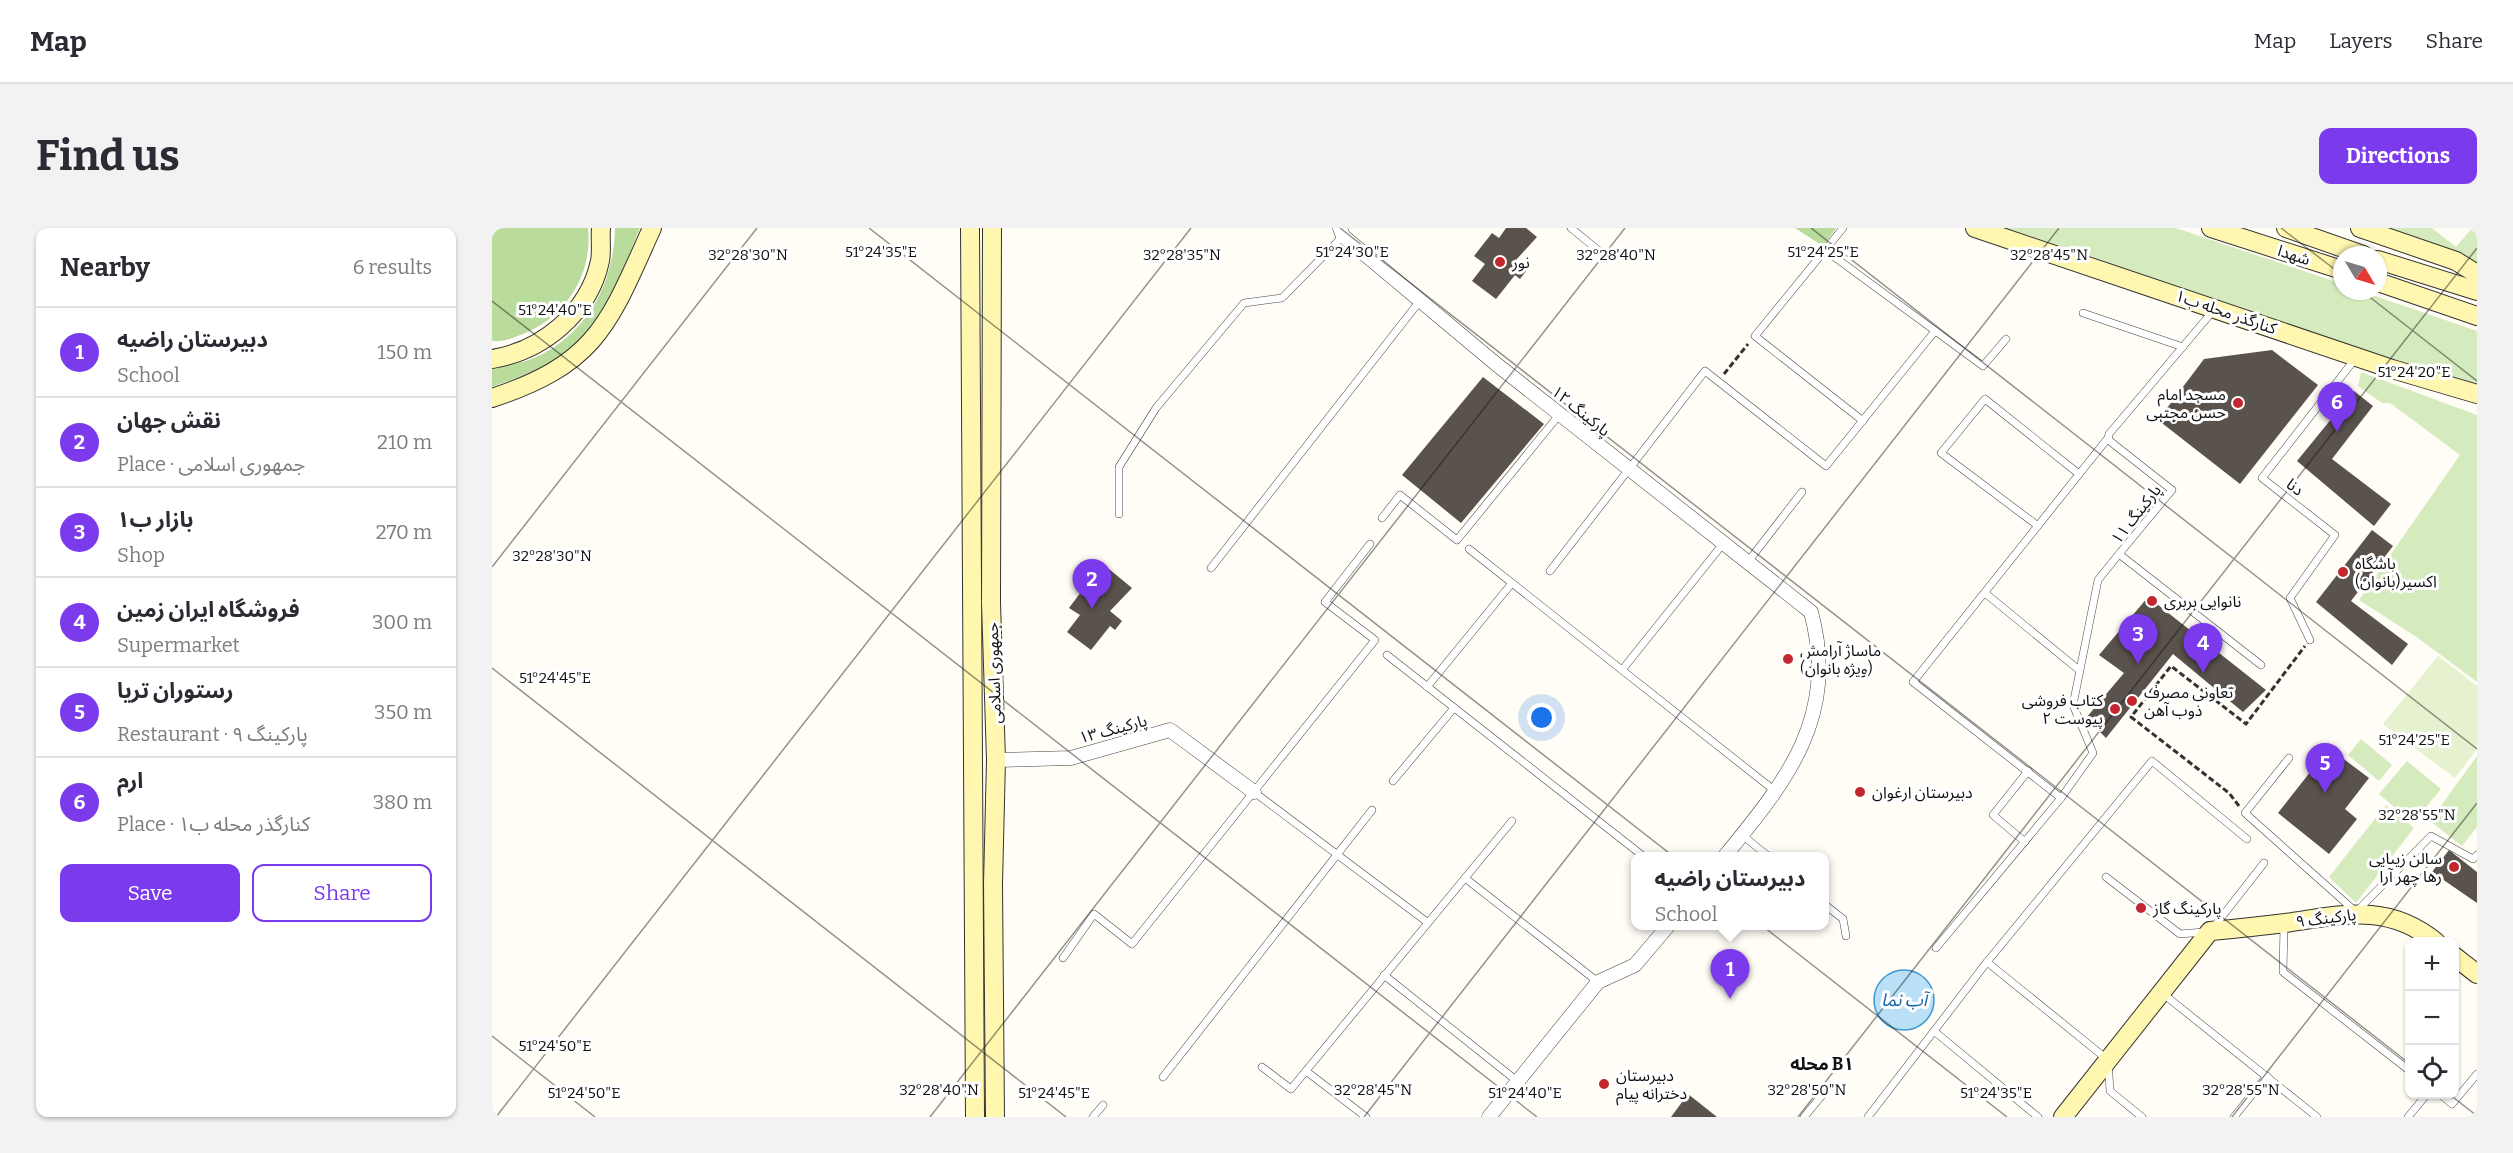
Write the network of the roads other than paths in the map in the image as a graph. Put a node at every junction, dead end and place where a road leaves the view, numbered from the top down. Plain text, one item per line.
1 (601, 228) edge
2 (652, 228) edge
3 (970, 228) edge
4 (992, 228) edge
5 (1571, 228) edge
6 (1843, 228) edge
7 (2211, 228) edge
8 (2286, 228) edge
9 (1980, 229) edge
10 (2364, 229) edge
11 (1342, 232) edge
12 (2337, 246) edge
13 (1825, 250) junction
14 (1599, 251) dead end
15 (2387, 263) edge
16 (2333, 267) edge
17 (2477, 274) edge
18 (2387, 285) edge
19 (2477, 291) edge
20 (1419, 302) junction
21 (2214, 309) junction
22 (2083, 313) dead end
23 (2477, 316) edge
24 (1935, 331) junction
25 (2006, 339) dead end
26 (2183, 346) junction
27 (2356, 357) junction
28 (492, 359) edge
29 (2477, 394) edge
30 (492, 398) edge
31 (1559, 415) junction
32 (1863, 421) junction
33 (2108, 438) junction
34 (1628, 470) junction
35 (2079, 474) junction
36 (1802, 492) dead end
37 (1119, 513) dead end
38 (1382, 518) dead end
39 (2038, 526) junction
40 (1370, 544) dead end
41 (1722, 544) junction
42 (1469, 549) dead end
43 (2119, 554) junction
44 (1746, 563) junction
45 (1211, 567) dead end
46 (1550, 571) dead end
47 (1512, 583) junction
48 (1984, 593) junction
49 (2310, 640) road end
50 (1388, 655) dead end
51 (2261, 665) dead end
52 (1622, 670) junction
53 (2079, 670) junction
54 (1427, 687) junction
55 (1454, 708) junction
56 (2289, 758) dead end
57 (996, 760) junction
58 (2028, 771) junction
59 (1393, 782) dead end
60 (1254, 792) junction
61 (1777, 792) junction
62 (2061, 798) junction
63 (1372, 810) dead end
64 (1512, 821) dead end
65 (1742, 835) junction
66 (2247, 839) dead end
67 (2025, 842) junction
68 (1638, 852) edge
69 (1728, 852) edge
70 (1763, 852) edge
71 (1336, 854) junction
72 (2477, 855) edge
73 (2264, 863) dead end
74 (2106, 877) dead end
75 (1465, 878) junction
76 (1829, 908) edge
77 (2356, 912) junction
78 (1427, 922) junction
79 (2284, 923) junction
80 (1665, 930) edge
81 (2210, 931) junction
82 (1846, 936) dead end
83 (2430, 937) edge
84 (1936, 948) dead end
85 (1063, 958) dead end
86 (2459, 960) edge
87 (1987, 962) junction
88 (2477, 974) edge
89 (1384, 975) junction
90 (1598, 982) junction
91 (2162, 993) junction
92 (1934, 1031) junction
93 (2108, 1060) junction
94 (1262, 1066) dead end
95 (2405, 1068) edge
96 (1306, 1071) junction
97 (2477, 1074) edge
98 (2266, 1076) junction
99 (1163, 1077) dead end
100 (1517, 1081) junction
101 (1824, 1093) dead end
102 (2459, 1096) edge
103 (2424, 1099) edge
104 (1103, 1105) dead end
105 (975, 1117) edge
106 (994, 1117) edge
107 (1094, 1117) edge
108 (1366, 1117) edge
109 (1488, 1117) edge
110 (1804, 1117) edge
111 (1868, 1117) edge
112 (2038, 1117) edge
113 (2063, 1117) edge
114 (2142, 1117) edge
115 (2234, 1117) edge
116 (2317, 1117) edge
117 (2408, 1117) edge

1 - 28 main road
2 - 30 main road
3 - 105 main road, جمهوری اسلامی
4 - 57 main road, جمهوری اسلامی
5 - 14 lane
6 - 13 lane
7 - 16 main road, شهدا
8 - 12 main road, شهدا
9 - 21 main road, کنارگذر محله ب۱
10 - 17 main road
11 - 20 street, پارکینگ ۱۲
11 - 37 lane
13 - 24 lane
13 - 32 lane
15 - 19 main road
18 - 23 main road
20 - 31 street, پارکینگ ۱۲
20 - 45 lane
21 - 26 lane
21 - 27 main road, کنارگذر محله ب۱
22 - 26 lane
24 - 25 lane
24 - 32 lane
26 - 33 lane
27 - 29 main road, کنارگذر محله ب۱
27 - 49 lane, دنا
31 - 34 street, پارکینگ ۱۲
31 - 38 lane
32 - 34 lane
33 - 35 lane
33 - 43 lane, پارکینگ ۱۱
34 - 41 street, پارکینگ ۱۲
34 - 46 lane
35 - 39 lane
35 - 39 lane
36 - 44 lane
39 - 48 lane
40 - 60 lane
41 - 44 street, پارکینگ ۱۲
41 - 52 lane
42 - 47 lane
43 - 51 lane, پارکینگ ۱۱
43 - 53 lane
44 - 61 street, پارکینگ ۱۲
47 - 52 lane
47 - 54 lane
48 - 53 lane
48 - 58 lane
50 - 54 lane
52 - 61 lane
53 - 62 lane
54 - 55 lane
55 - 59 lane
55 - 68 lane
56 - 77 lane
57 - 60 street, پارکینگ ۱۳
57 - 106 main road, جمهوری اسلامی
58 - 62 lane
58 - 67 lane
60 - 71 lane
60 - 85 lane
61 - 65 street
62 - 67 lane
63 - 71 lane
64 - 75 lane
65 - 69 street
65 - 70 lane
66 - 87 lane
67 - 84 lane
71 - 78 lane
71 - 99 lane
72 - 77 lane
73 - 81 lane
74 - 81 lane
75 - 78 lane
75 - 90 lane
76 - 82 lane
77 - 79 main road, پارکینگ ۹
77 - 83 main road, پارکینگ ۹
78 - 89 lane
79 - 81 main road, پارکینگ ۹
79 - 95 lane
80 - 90 street
81 - 91 main road
86 - 88 main road
87 - 92 lane
87 - 93 lane
89 - 96 lane
89 - 100 lane
90 - 100 street
91 - 93 main road
91 - 98 lane
92 - 111 lane
92 - 112 lane
93 - 113 main road
93 - 114 lane
94 - 96 lane
96 - 108 lane
97 - 102 lane
98 - 115 lane
98 - 116 lane
100 - 109 street
101 - 110 lane
103 - 117 lane
104 - 107 lane

